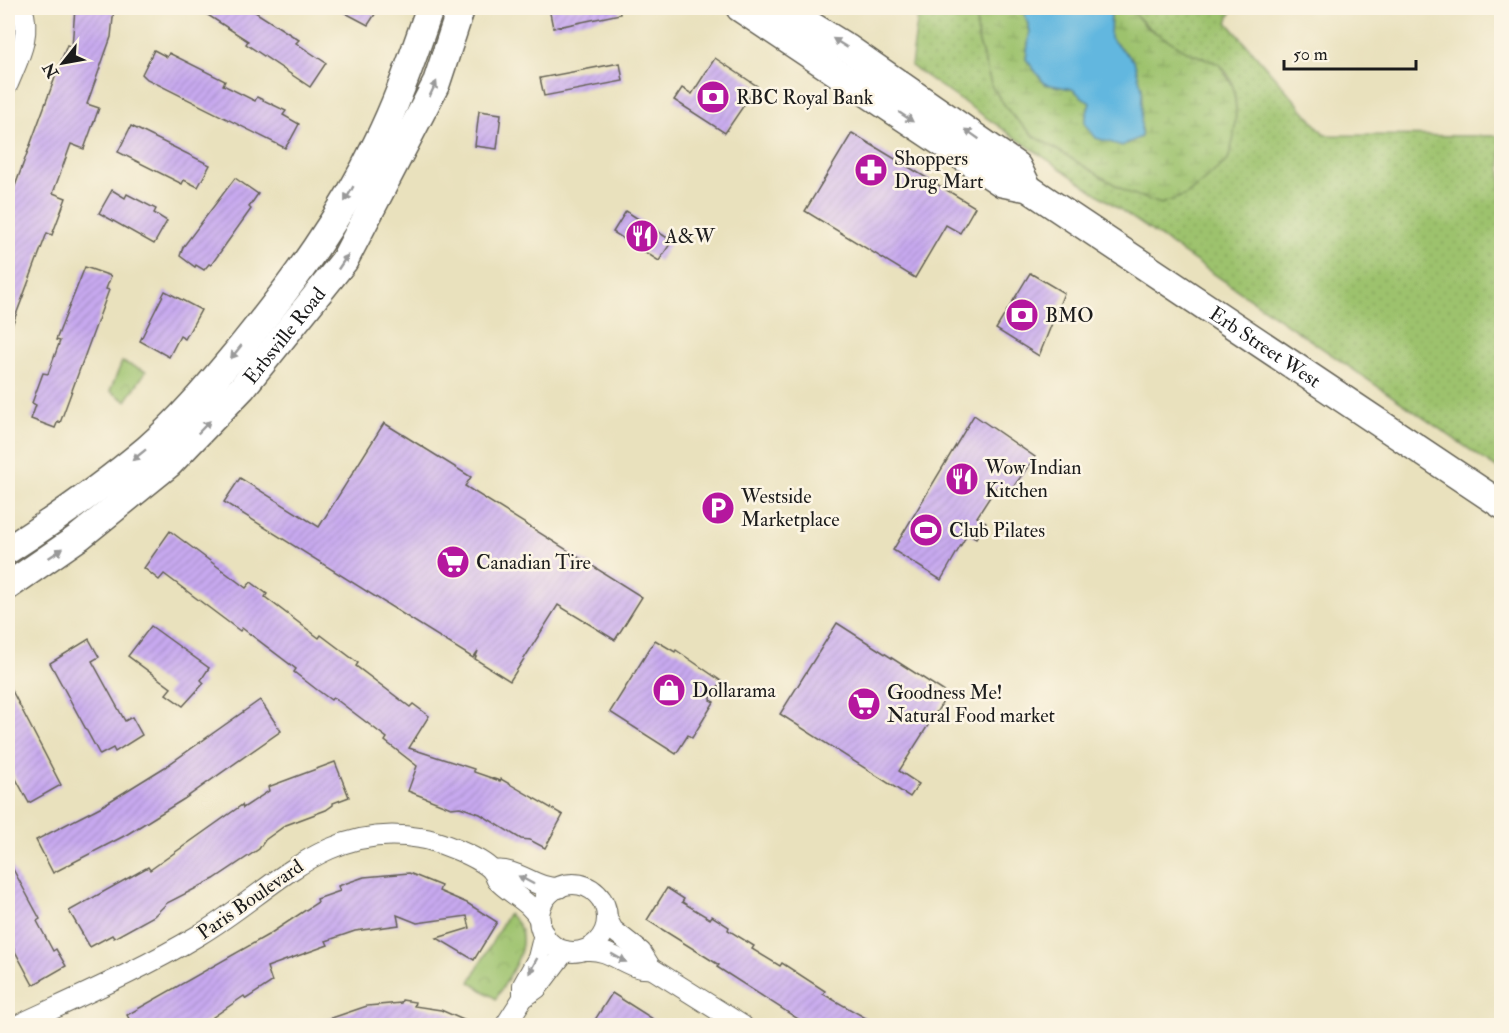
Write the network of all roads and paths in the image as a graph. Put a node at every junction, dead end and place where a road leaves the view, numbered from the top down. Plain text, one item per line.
1 (22, 8) edge
2 (430, 8) edge
3 (461, 8) edge
4 (740, 8) edge
5 (783, 8) edge
6 (8, 84) edge
7 (1028, 188) junction
8 (1502, 505) edge
9 (8, 550) edge
10 (8, 586) edge
11 (493, 870) junction
12 (559, 888) junction
13 (607, 919) junction
14 (542, 927) junction
15 (586, 950) junction
16 (565, 951) junction
17 (651, 968) junction
18 (523, 998) junction
19 (8, 1016) edge
20 (14, 1026) edge
21 (506, 1026) edge
22 (743, 1026) edge

1 - 6 street
2 -> 9 main road, Erbsville Road
10 -> 3 main road, Erbsville Road
4 -> 7 main road, Erb Street West
7 -> 5 main road, Erb Street West
7 - 8 main road, Erb Street West
12 -> 11 street, Paris Boulevard
11 - 14 street, Paris Boulevard
11 - 20 street, Paris Boulevard
12 - 13 street
12 - 14 street
13 - 15 street
13 - 17 street
14 - 16 street
14 -> 18 street
15 - 16 street
15 -> 17 street
16 - 18 street
17 - 22 street
18 - 21 street
19 - 20 street

